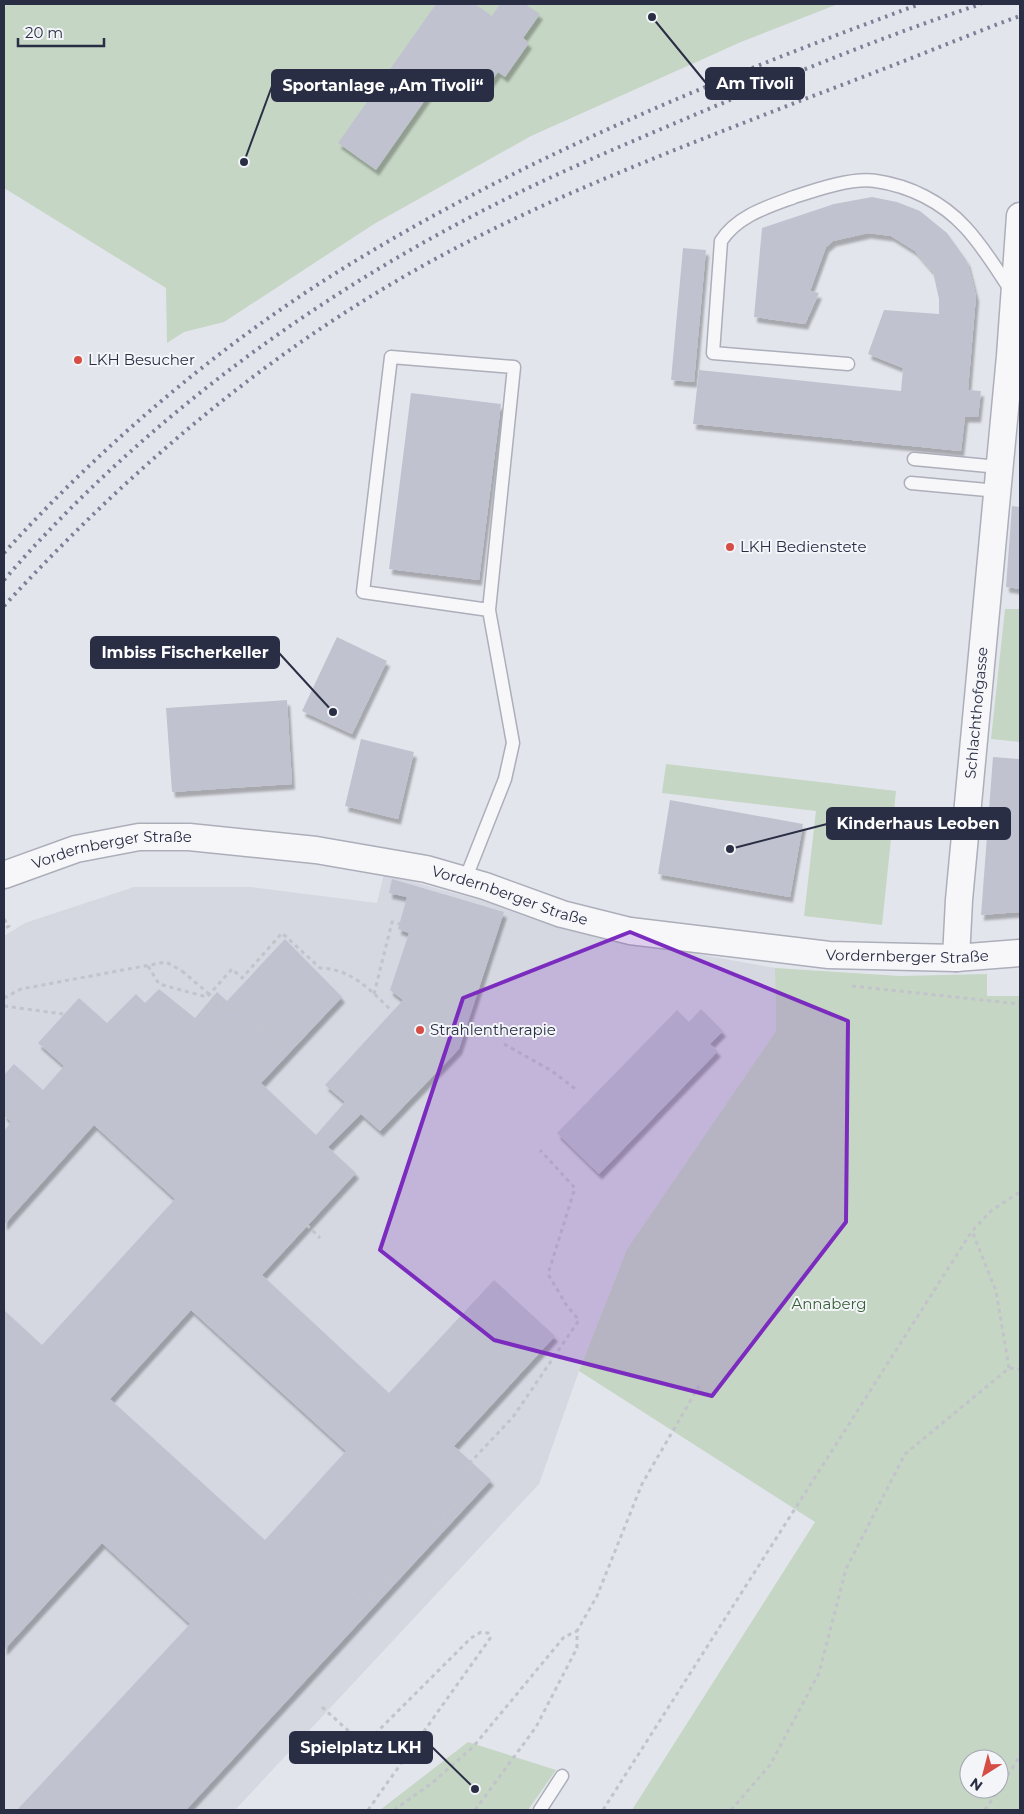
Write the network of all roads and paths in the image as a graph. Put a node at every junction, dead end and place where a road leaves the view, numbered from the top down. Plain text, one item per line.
1 (1020, 216) edge
2 (1018, 264) edge
3 (1015, 296) junction
4 (1015, 356) edge
5 (848, 364) dead end
6 (914, 459) dead end
7 (998, 479) junction
8 (911, 483) dead end
9 (489, 610) junction
10 (4, 875) edge
11 (465, 880) junction
12 (4, 919) edge
13 (400, 924) dead end
14 (4, 929) edge
15 (1020, 953) edge
16 (956, 958) junction
17 (148, 966) junction
18 (845, 985) dead end
19 (374, 994) junction
20 (4, 998) edge
21 (215, 999) junction
22 (1020, 1004) edge
23 (4, 1006) edge
24 (392, 1011) dead end
25 (63, 1014) dead end
26 (198, 1020) dead end
27 (504, 1044) dead end
28 (285, 1049) dead end
29 (578, 1091) dead end
30 (540, 1150) dead end
31 (1020, 1192) edge
32 (307, 1225) dead end
33 (972, 1231) junction
34 (320, 1238) dead end
35 (1009, 1368) junction
36 (1020, 1369) edge
37 (699, 1386) dead end
38 (351, 1591) dead end
39 (577, 1630) junction
40 (322, 1707) dead end
41 (1020, 1756) edge
42 (1009, 1773) edge
43 (562, 1776) dead end
44 (992, 1799) edge
45 (368, 1810) edge
46 (394, 1810) edge
47 (475, 1810) edge
48 (540, 1810) edge
49 (603, 1810) edge
50 (731, 1810) edge
51 (985, 1810) edge

1 - 2 street, Schlachthofgasse
2 - 3 street, Schlachthofgasse
3 - 4 street, Schlachthofgasse
3 - 5 lane
4 - 7 street, Schlachthofgasse
6 - 7 lane
7 - 8 lane
7 - 16 street, Schlachthofgasse
9 - 9 lane
9 - 11 lane
10 - 11 street, Vordernberger Straße
11 - 16 street, Vordernberger Straße
12 - 14 path
13 - 19 path
15 - 16 street, Vordernberger Straße
17 - 19 path
17 - 20 path
17 - 21 path, bridge
18 - 22 path
19 - 24 path
21 - 26 path
21 - 28 path
23 - 25 path
27 - 29 path
30 - 38 path
31 - 33 path
32 - 34 path
33 - 35 path
33 - 49 path
35 - 36 path
35 - 50 path
37 - 39 path
39 - 46 path
39 - 47 path
40 - 45 path
41 - 42 path
43 - 48 lane
44 - 51 path

